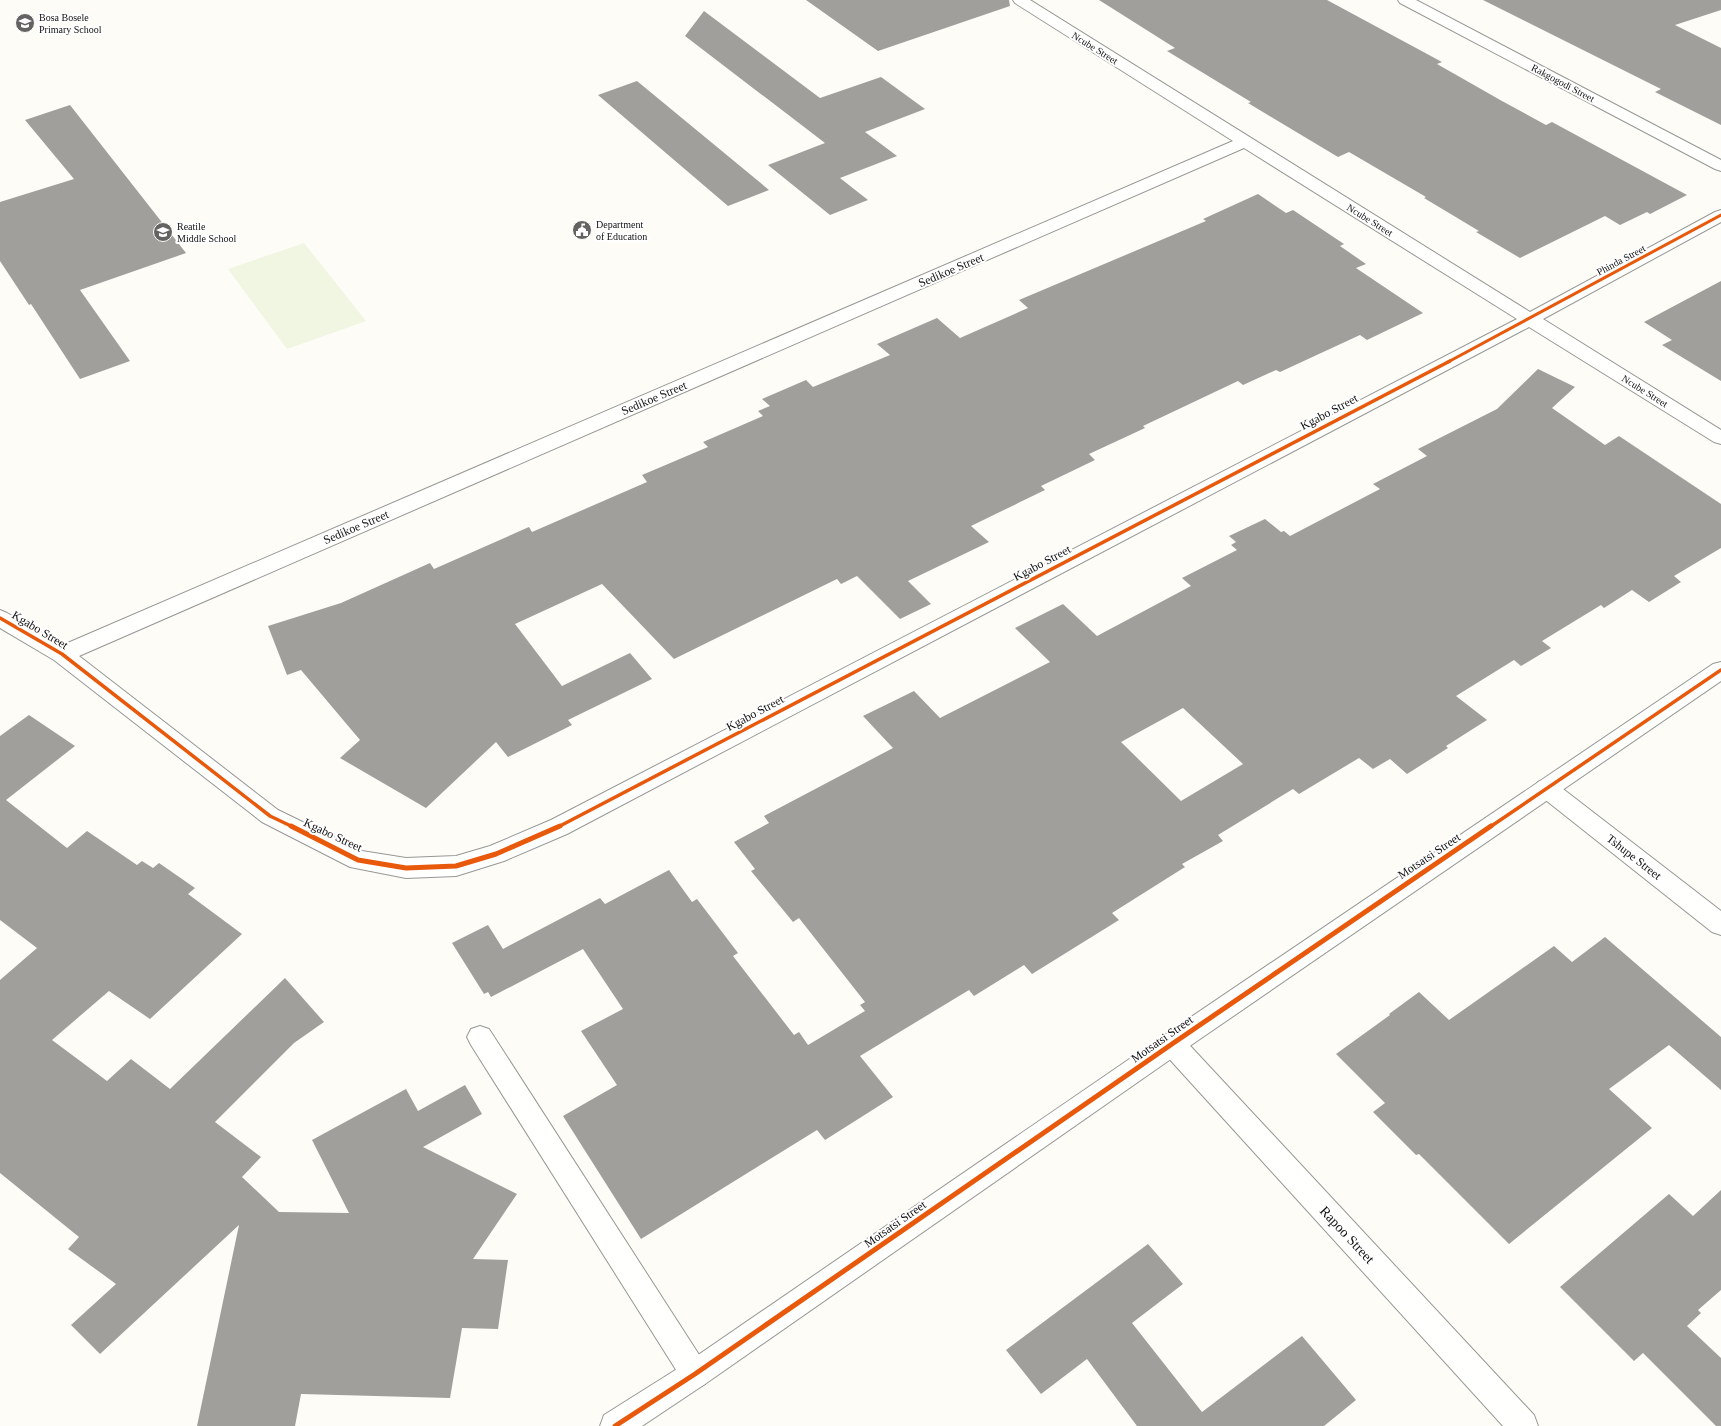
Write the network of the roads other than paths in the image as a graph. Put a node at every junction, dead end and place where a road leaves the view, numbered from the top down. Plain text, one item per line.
1 (1020, 0) edge
2 (1406, 0) edge
3 (1245, 142) junction
4 (1721, 166) edge
5 (1721, 215) edge
6 (1530, 319) junction
7 (1721, 438) edge
8 (0, 618) edge
9 (62, 654) junction
10 (1721, 670) edge
11 (1546, 788) junction
12 (1721, 925) edge
13 (480, 1037) dead end
14 (1172, 1044) junction
15 (695, 1374) junction
16 (615, 1426) edge
17 (1523, 1426) edge

1 - 3 street, Ncube Street
2 - 4 street, Rakgogodi Street
3 - 6 street, Ncube Street
3 - 9 street, Sedikoe Street
5 - 6 street, Phinda Street
6 - 7 street, Ncube Street
6 - 9 street, Kgabo Street
8 - 9 street, Kgabo Street
10 - 11 street, Motsatsi Street
11 - 12 street, Tshupe Street
11 - 14 street, Motsatsi Street
13 - 15 street
14 - 15 street, Motsatsi Street
14 - 17 street, Rapoo Street
15 - 16 street, Motsatsi Street

